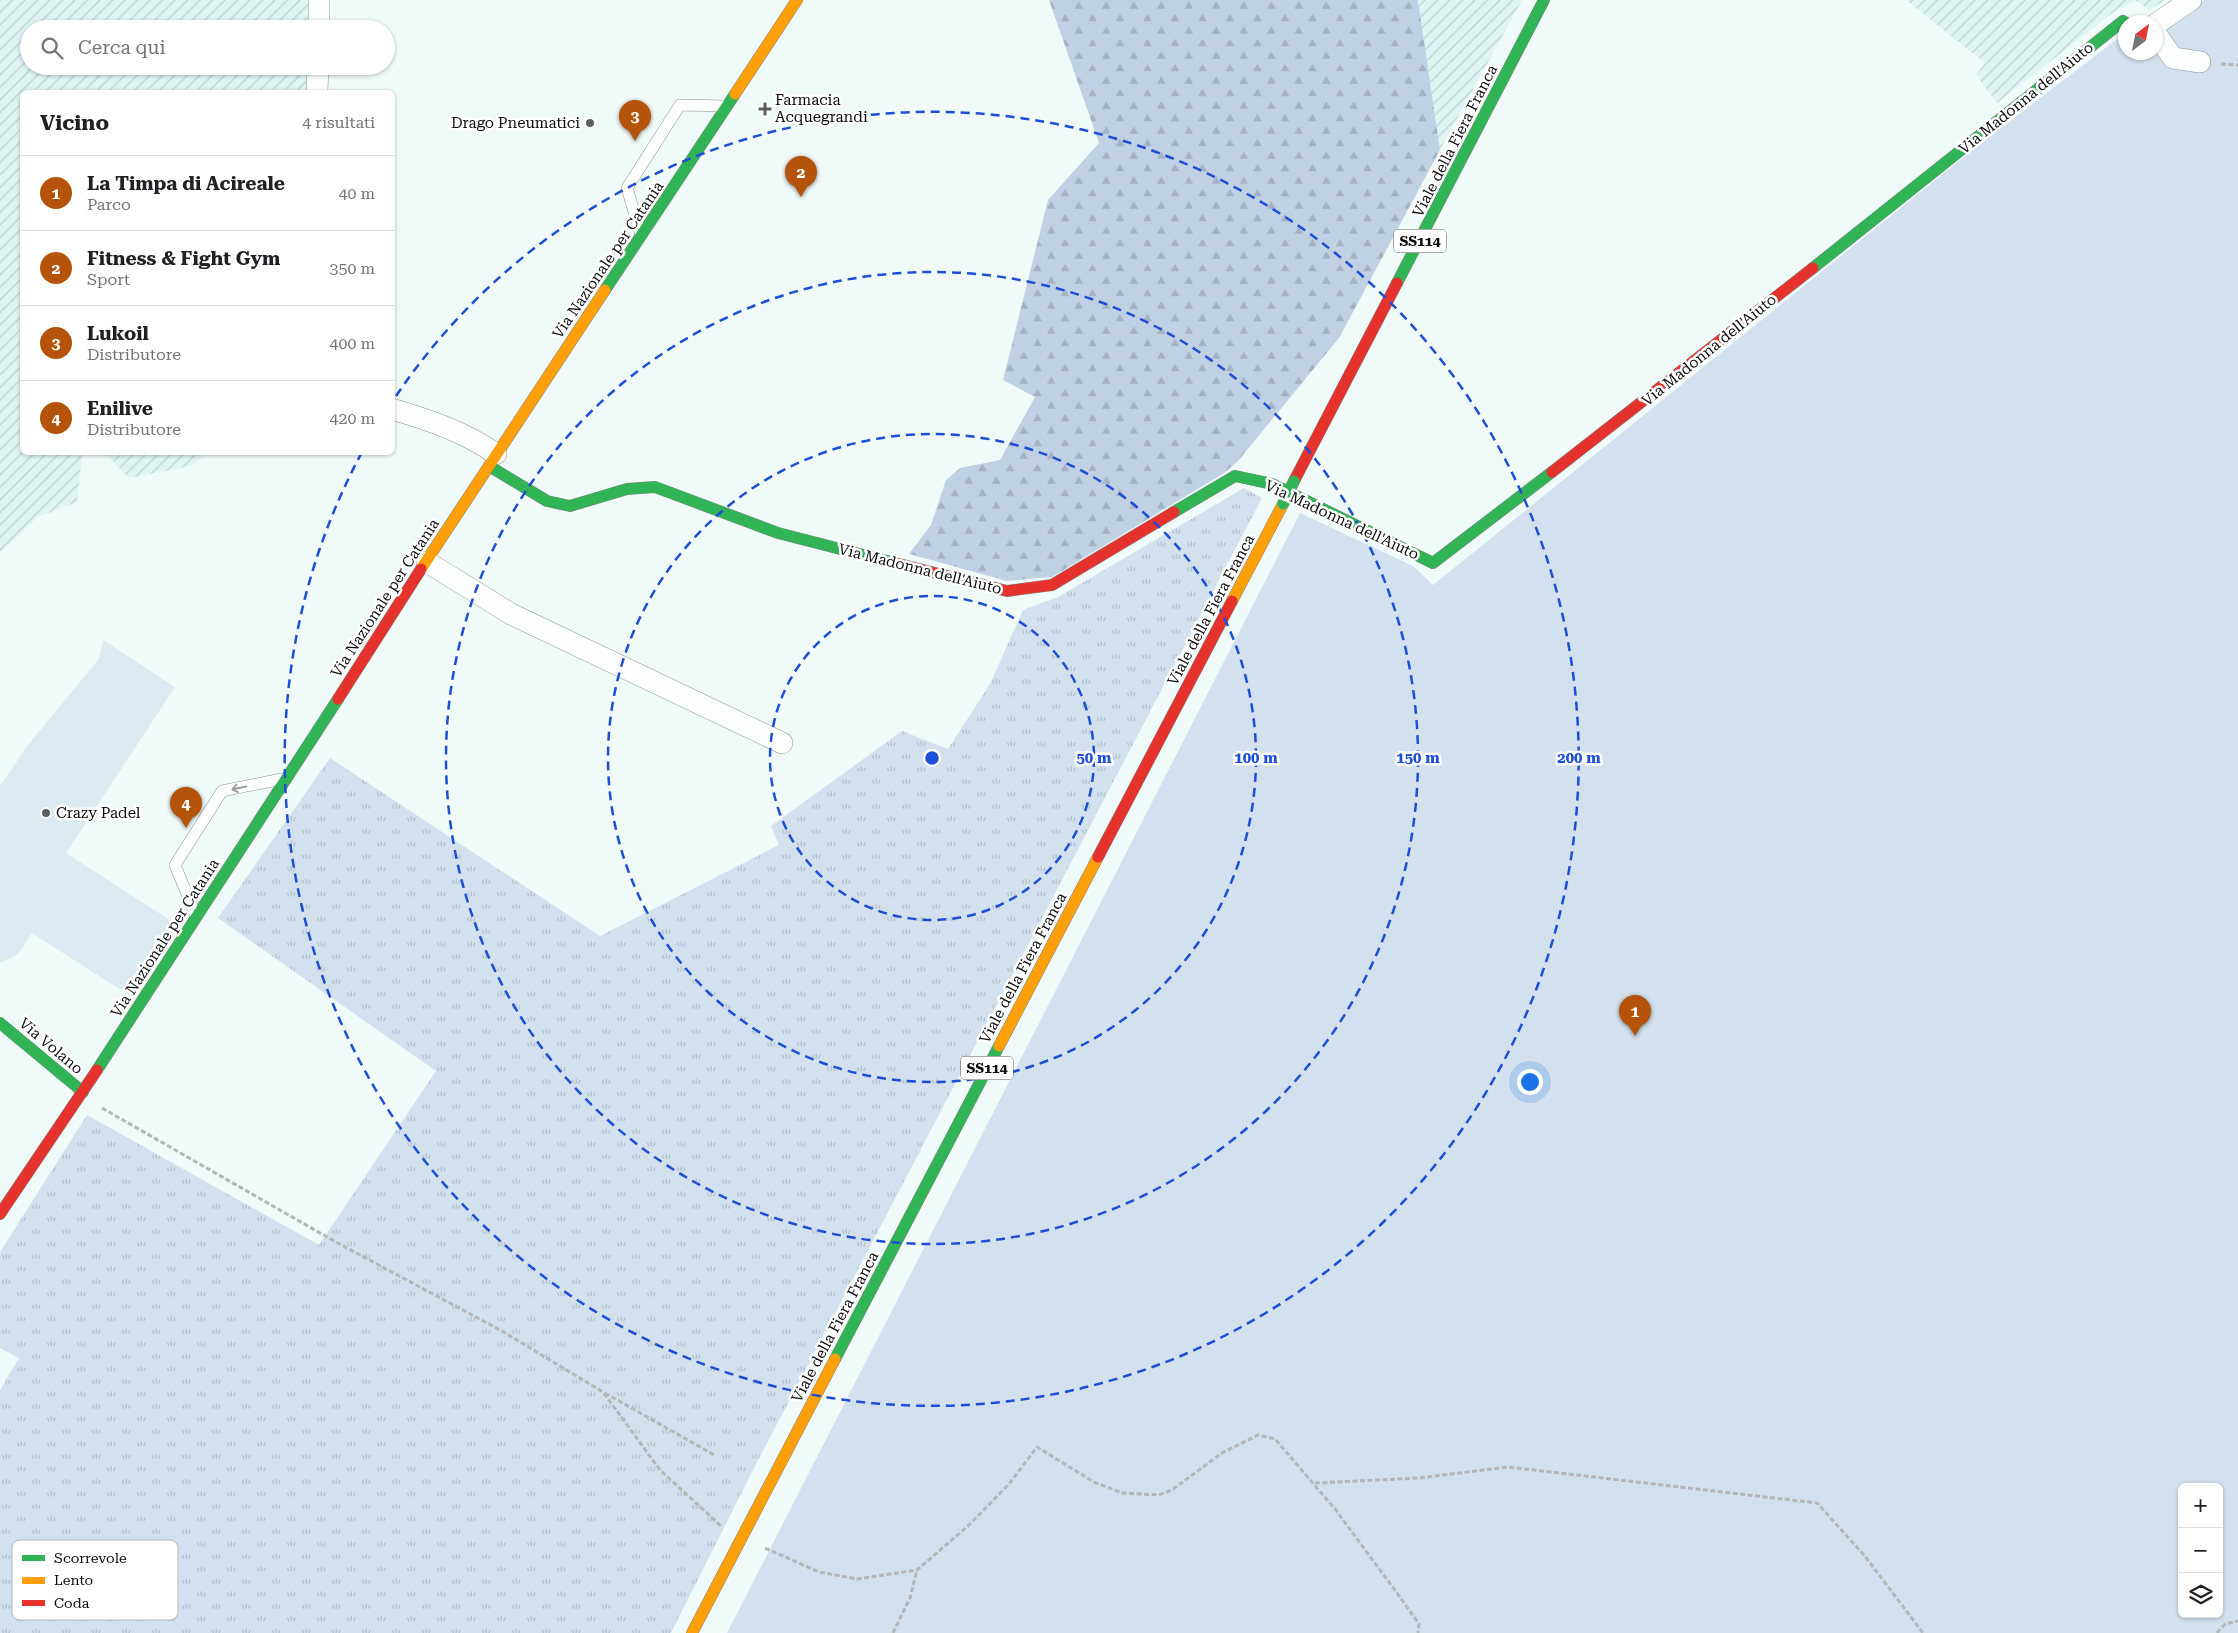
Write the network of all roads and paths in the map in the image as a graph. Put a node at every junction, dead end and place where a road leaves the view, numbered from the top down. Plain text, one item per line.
1 (320, 0) edge
2 (798, 0) edge
3 (1544, 0) edge
4 (2191, 0) edge
5 (2163, 19) edge
6 (319, 20) edge
7 (2118, 25) edge
8 (2163, 44) edge
9 (2200, 62) dead end
10 (318, 75) edge
11 (317, 90) edge
12 (727, 106) junction
13 (641, 236) junction
14 (395, 410) edge
15 (492, 460) junction
16 (427, 562) junction
17 (782, 743) dead end
18 (286, 778) junction
19 (196, 918) junction
20 (0, 1023) edge
21 (82, 1094) junction
22 (0, 1214) edge
23 (603, 1392) junction
24 (716, 1456) dead end
25 (1315, 1484) junction
26 (722, 1527) dead end
27 (761, 1546) dead end
28 (917, 1570) junction
29 (2238, 1621) edge
30 (692, 1633) edge
31 (893, 1633) edge
32 (1418, 1633) edge
33 (1923, 1633) edge
34 (2216, 1633) edge

1 - 6 street
2 - 12 main road, Via Nazionale per Catania
3 - 30 main road, Viale della Fiera Franca / SS114, bridge
4 - 5 street
7 - 15 main road, Via Madonna dell'Aiuto
8 - 9 street
10 - 11 street
12 - 13 main road, Via Nazionale per Catania
12 - 13 lane
13 - 15 main road, Via Nazionale per Catania
14 - 15 street
15 - 16 main road, Via Nazionale per Catania
16 - 17 street
16 - 18 main road, Via Nazionale per Catania
18 - 19 main road, Via Nazionale per Catania
18 -> 19 lane
19 - 21 main road, Via Nazionale per Catania
20 - 21 main road, Via Volano
21 - 22 main road, Via Nazionale per Catania
21 - 23 path
23 - 24 path
23 - 26 path
25 - 28 path
25 - 32 path
25 - 33 path
27 - 28 path
28 - 31 path
29 - 34 path

